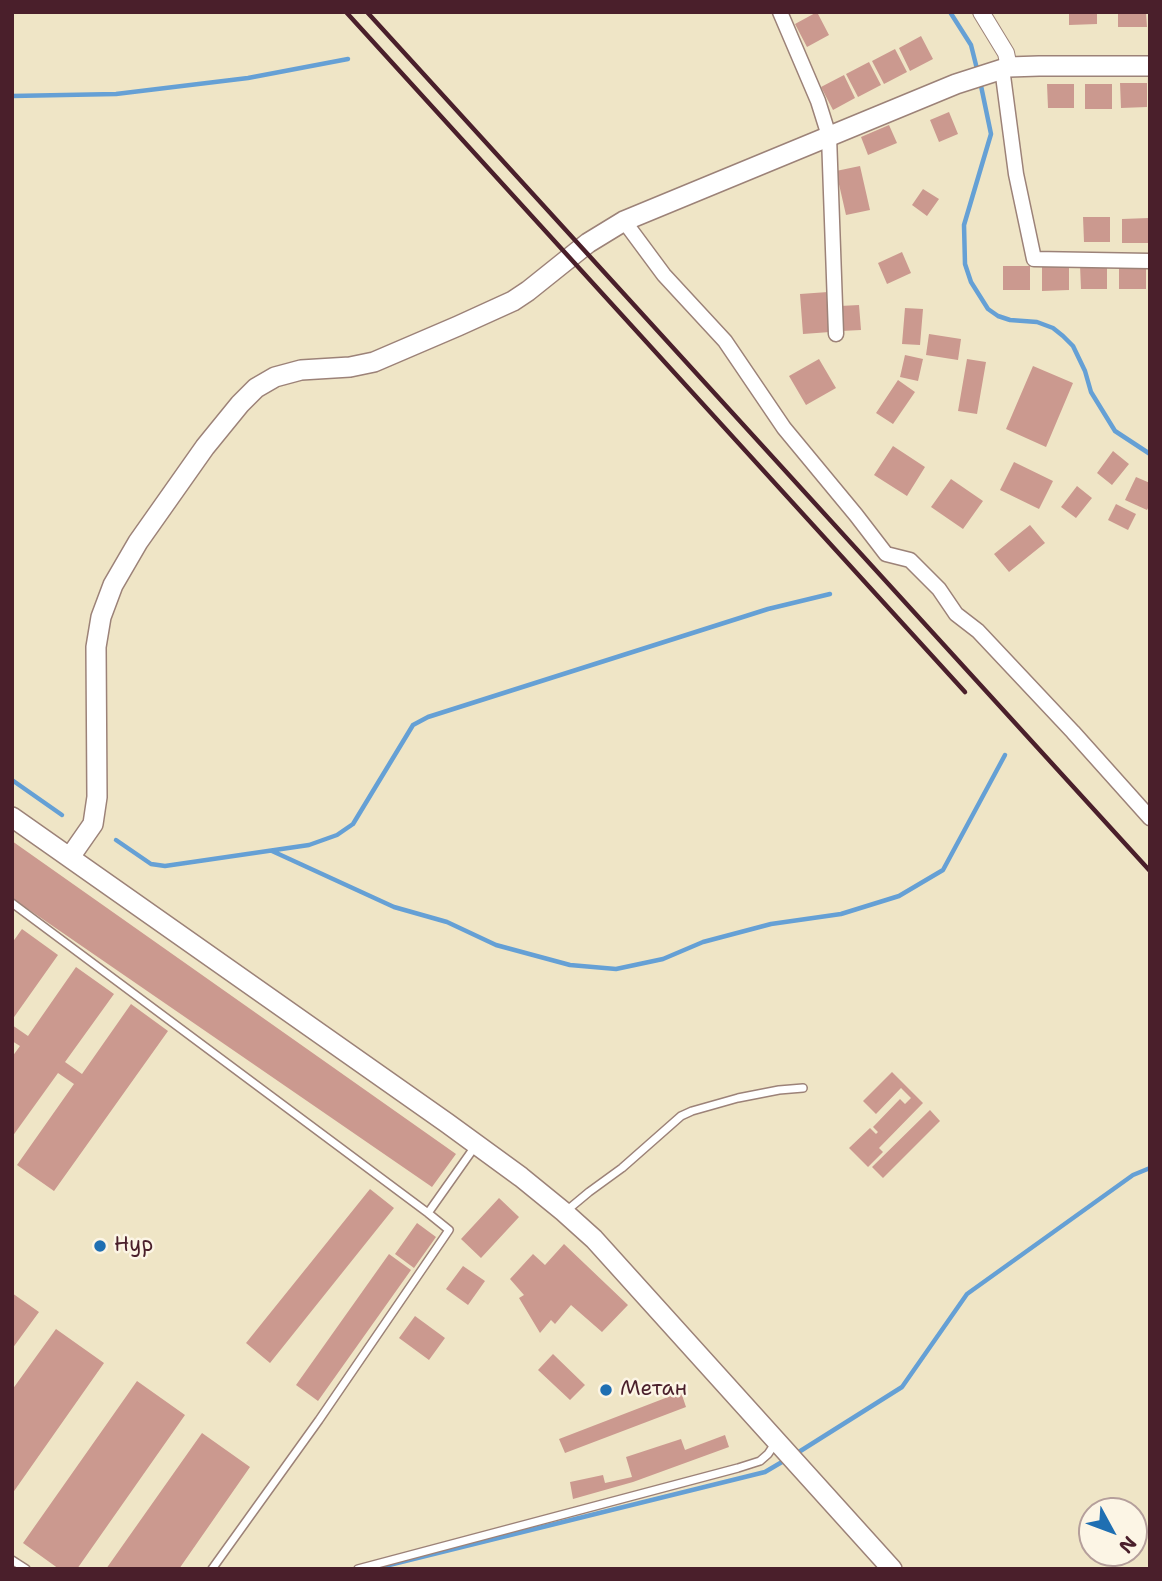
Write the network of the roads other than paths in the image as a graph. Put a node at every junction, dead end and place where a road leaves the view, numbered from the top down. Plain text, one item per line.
1 (780, 12) edge
2 (981, 12) edge
3 (1150, 66) edge
4 (1005, 67) junction
5 (829, 136) junction
6 (624, 221) junction
7 (1150, 261) edge
8 (836, 334) dead end
9 (12, 817) edge
10 (1150, 818) edge
11 (93, 824) junction
12 (70, 857) junction
13 (99, 878) junction
14 (12, 903) edge
15 (803, 1088) dead end
16 (476, 1145) junction
17 (564, 1212) junction
18 (428, 1213) junction
19 (778, 1444) junction
20 (12, 1560) edge
21 (26, 1569) edge
22 (212, 1569) edge
23 (358, 1569) edge
24 (892, 1569) edge

1 - 5 street
2 - 4 street
3 - 4 main road
4 - 5 main road
4 - 7 street
5 - 6 main road
5 - 8 street
6 - 10 street
6 - 11 main road
9 - 12 main road
11 - 12 main road
11 - 13 main road
12 - 13 main road
13 - 16 main road
14 - 18 lane
15 - 17 lane
16 - 17 main road
16 - 18 lane
17 - 19 main road
18 - 22 lane
19 - 23 lane
19 - 24 main road
20 - 21 lane

